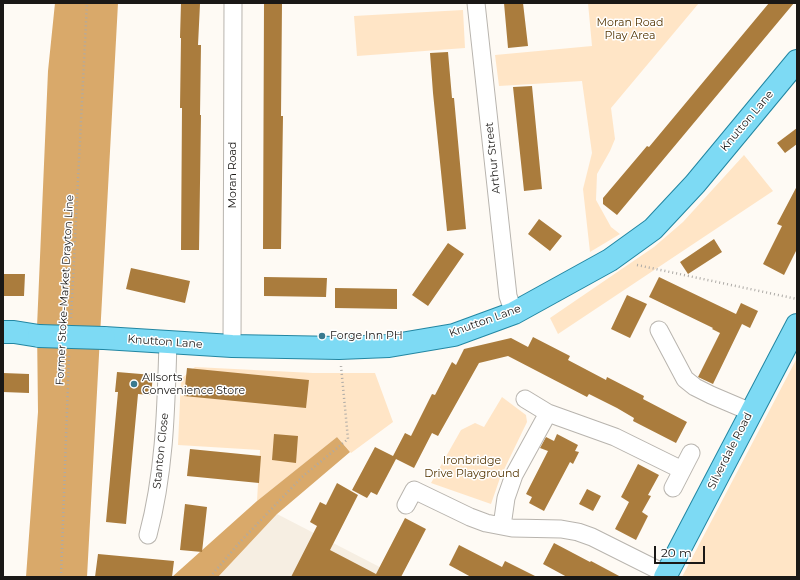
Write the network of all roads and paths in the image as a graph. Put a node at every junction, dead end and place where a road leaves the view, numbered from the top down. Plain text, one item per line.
1 (88, 3) edge
2 (233, 3) edge
3 (476, 3) edge
4 (797, 61) edge
5 (610, 260) junction
6 (797, 299) edge
7 (514, 313) junction
8 (70, 321) dead end
9 (797, 325) edge
10 (659, 330) dead end
11 (3, 332) edge
12 (168, 342) junction
13 (232, 346) junction
14 (340, 348) junction
15 (69, 352) dead end
16 (525, 399) dead end
17 (750, 412) junction
18 (548, 413) junction
19 (691, 453) dead end
20 (682, 470) junction
21 (673, 488) dead end
22 (406, 505) dead end
23 (502, 526) junction
24 (148, 535) dead end
25 (665, 576) edge
26 (61, 577) edge
27 (210, 577) edge

1 - 8 path, Former Stoke-Market Drayton Line
2 - 13 street, Moran Road
3 - 7 street, Arthur Street
4 - 5 main road, Knutton Lane
5 - 6 path
5 - 7 main road, Knutton Lane
7 - 14 main road, Knutton Lane
9 - 17 main road, Silverdale Road
10 - 17 street
11 - 12 main road, Knutton Lane, bridge
12 - 13 main road, Knutton Lane
12 - 24 street, Stanton Close
13 - 14 main road, Knutton Lane
14 - 27 path
15 - 26 path, Former Stoke-Market Drayton Line
16 - 18 street
17 - 25 main road, Silverdale Road
18 - 20 street
18 - 23 street
19 - 20 street
20 - 21 street
22 - 23 street
23 - 25 street

